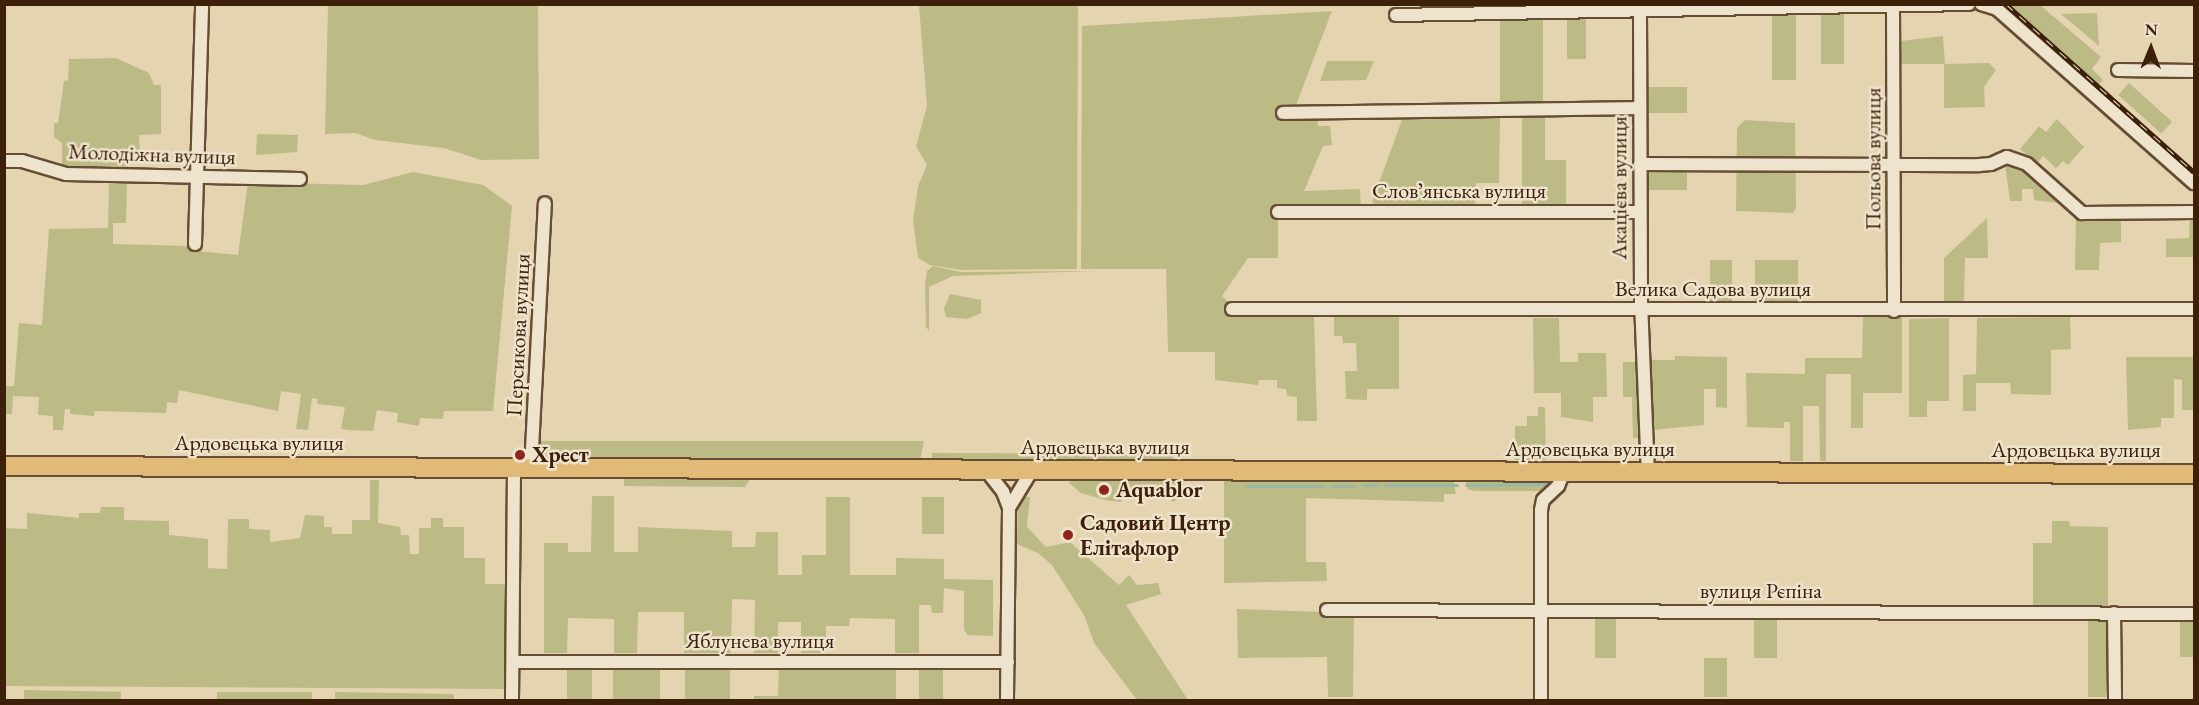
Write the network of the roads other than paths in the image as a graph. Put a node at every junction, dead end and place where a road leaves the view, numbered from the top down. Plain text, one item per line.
1 (202, 4) edge
2 (1969, 4) edge
3 (1981, 4) edge
4 (1893, 6) junction
5 (1640, 10) junction
6 (1396, 15) dead end
7 (2118, 70) dead end
8 (2194, 71) edge
9 (1639, 108) junction
10 (1283, 113) dead end
11 (4, 161) edge
12 (1640, 164) junction
13 (1894, 165) junction
14 (197, 177) junction
15 (300, 179) dead end
16 (2194, 183) edge
17 (545, 203) dead end
18 (1278, 212) dead end
19 (1640, 212) junction
20 (2194, 212) edge
21 (195, 244) dead end
22 (1232, 309) dead end
23 (2194, 309) edge
24 (1643, 310) junction
25 (1894, 310) junction
26 (4, 466) edge
27 (523, 468) junction
28 (986, 470) junction
29 (1032, 470) junction
30 (1564, 472) junction
31 (1648, 473) junction
32 (2194, 474) edge
33 (1009, 508) junction
34 (1328, 610) dead end
35 (1541, 611) junction
36 (2114, 613) junction
37 (2194, 614) edge
38 (513, 662) junction
39 (1001, 662) junction
40 (512, 700) edge
41 (1007, 700) edge
42 (1541, 700) edge
43 (2115, 700) edge

1 - 14 street
2 - 4 street
3 - 16 street
4 - 5 street
4 - 13 street, Польова вулиця
5 - 6 street
5 - 9 street, Акацієва вулиця
7 - 8 street
9 - 10 street
9 - 12 street, Акацієва вулиця
11 - 14 street, Молодіжна вулиця
12 - 13 street
12 - 19 street, Акацієва вулиця
13 - 20 street
13 - 25 street, Польова вулиця
14 - 15 street, Молодіжна вулиця
14 - 21 street
17 - 27 street, Персикова вулиця
18 - 19 street, Словʼянська вулиця
19 - 24 street, Акацієва вулиця
22 - 24 street, Велика Садова вулиця
23 - 25 street, Велика Садова вулиця
24 - 25 street, Велика Садова вулиця
24 - 31 street, Акацієва вулиця
26 - 27 highway, Ардовецька вулиця
27 - 28 highway, Ардовецька вулиця
27 - 38 street
28 - 29 highway, Ардовецька вулиця
28 - 33 street, Ардовецька вулиця
29 - 30 highway, Ардовецька вулиця
29 - 33 street
30 - 31 highway, Ардовецька вулиця
30 - 35 street
31 - 32 highway, Ардовецька вулиця
33 - 39 street, Ардовецька вулиця
34 - 35 street, вулиця Рєпіна
35 - 36 street, вулиця Рєпіна
35 - 42 street
36 - 37 street, вулиця Рєпіна
36 - 43 street
38 - 39 street, Яблунева вулиця
38 - 40 street
39 - 41 street, Ардовецька вулиця

